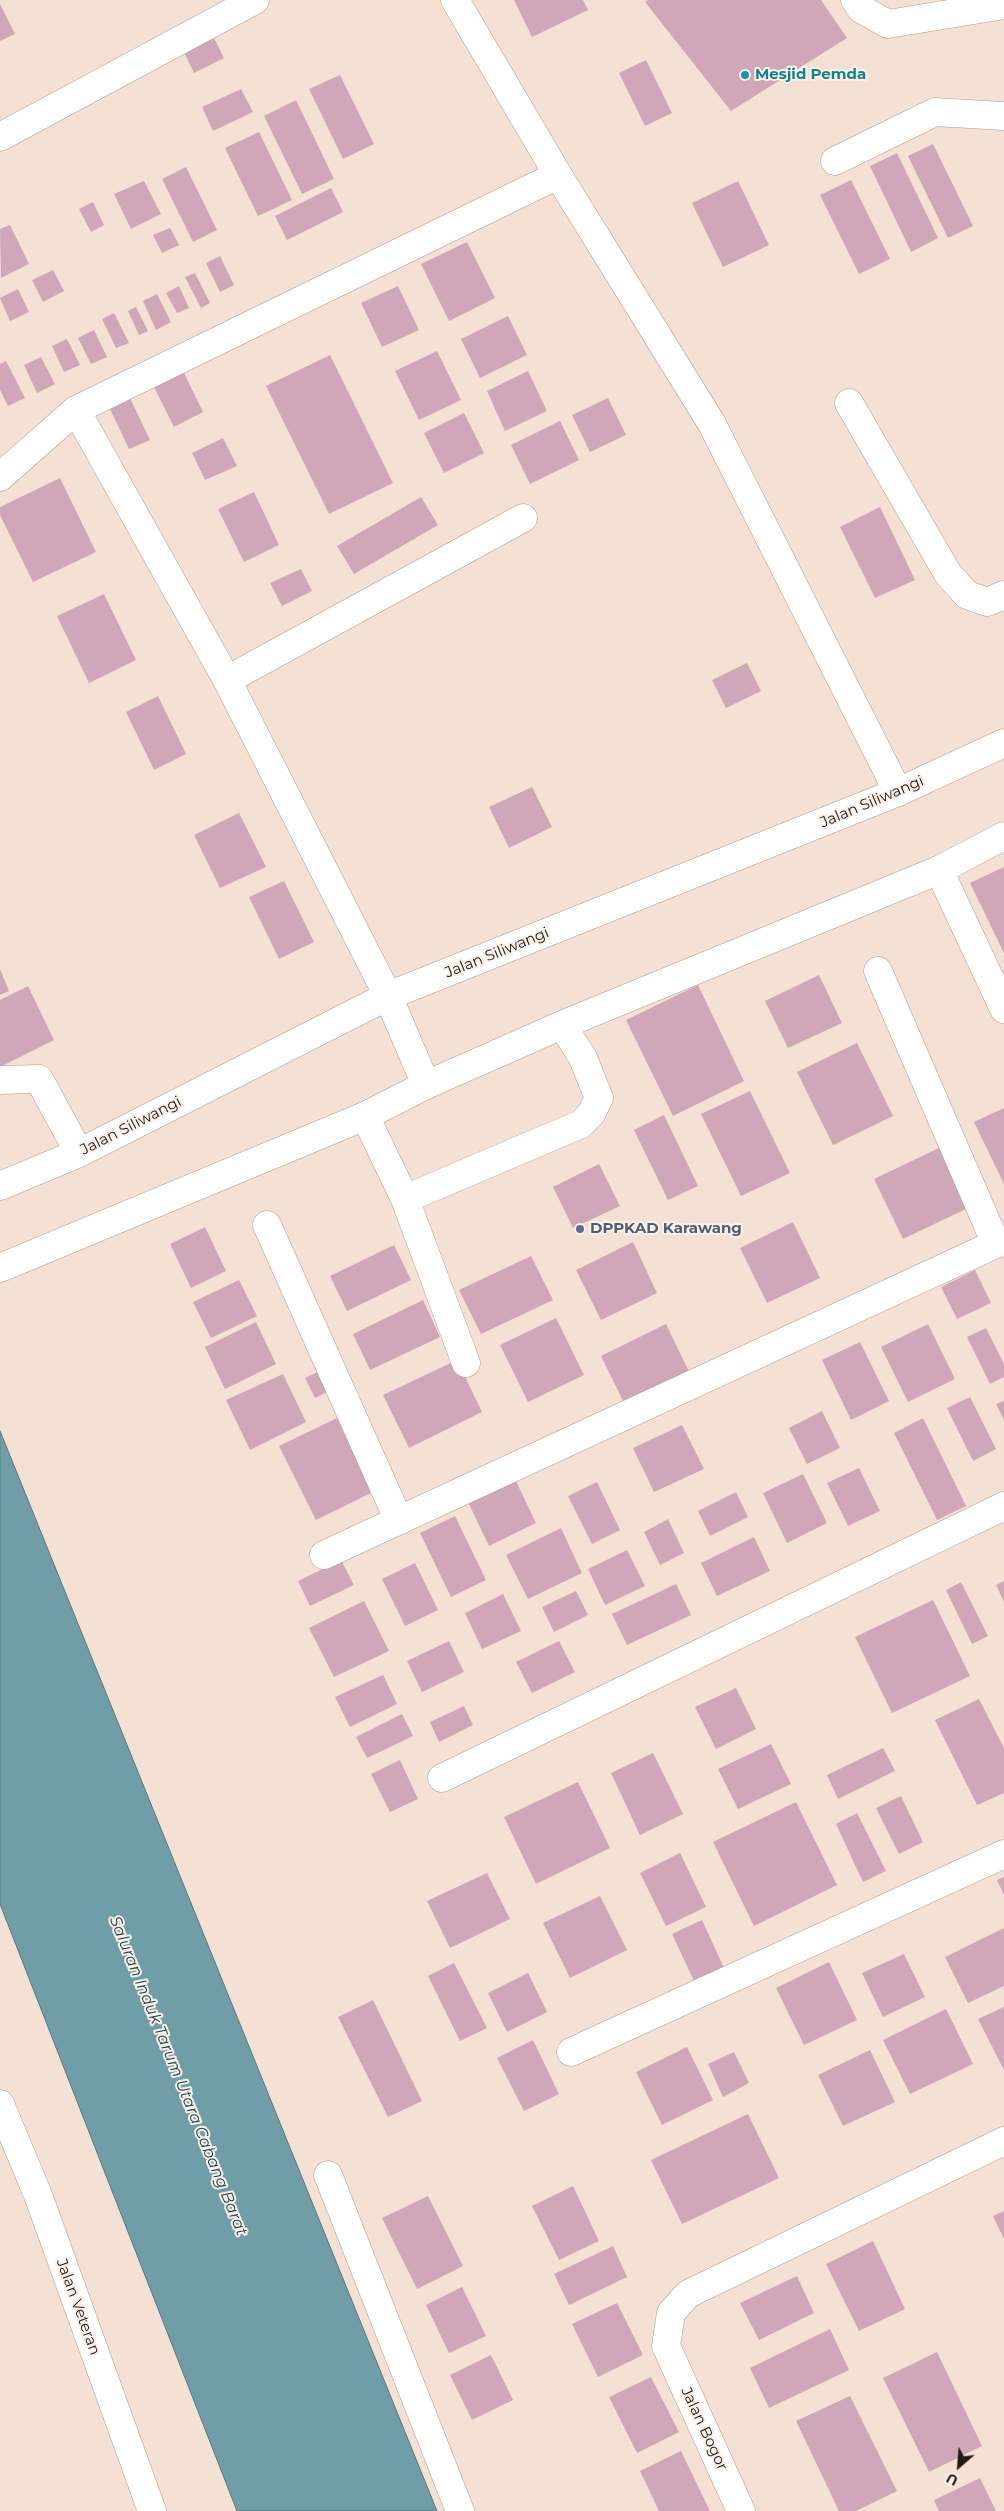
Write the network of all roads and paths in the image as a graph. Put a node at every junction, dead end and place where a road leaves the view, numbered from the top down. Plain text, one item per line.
1 (255, 0) edge
2 (455, 0) edge
3 (855, 0) edge
4 (1004, 5) edge
5 (1004, 116) edge
6 (0, 136) edge
7 (835, 161) dead end
8 (558, 175) junction
9 (849, 403) dead end
10 (76, 410) junction
11 (0, 477) edge
12 (523, 518) dead end
13 (1004, 595) edge
14 (227, 680) junction
15 (1004, 743) edge
16 (898, 792) junction
17 (1004, 836) edge
18 (939, 870) junction
19 (878, 971) dead end
20 (388, 996) junction
21 (1004, 1008) edge
22 (562, 1025) junction
23 (0, 1080) edge
24 (426, 1085) junction
25 (364, 1116) junction
26 (79, 1152) junction
27 (0, 1186) edge
28 (405, 1199) junction
29 (267, 1225) dead end
30 (1000, 1242) edge
31 (1, 1268) edge
32 (466, 1364) dead end
33 (1004, 1506) edge
34 (399, 1521) junction
35 (324, 1555) dead end
36 (442, 1778) dead end
37 (1004, 1854) edge
38 (571, 2052) dead end
39 (0, 2104) edge
40 (1004, 2141) edge
41 (328, 2175) dead end
42 (152, 2511) edge
43 (460, 2511) edge
44 (741, 2511) edge

1 - 6 street
2 - 8 street
3 - 4 street
5 - 7 street
8 - 10 street
8 - 16 street
9 - 13 street
10 - 11 street
10 - 14 street
12 - 14 street
14 - 20 street
15 - 16 street, Jalan Siliwangi
16 - 20 street, Jalan Siliwangi
17 - 18 street
18 - 21 street
18 - 22 street
19 - 30 street
20 - 24 street
20 - 26 street, Jalan Siliwangi
22 - 24 street
22 - 28 street
23 - 26 street
24 - 25 street
25 - 28 street
25 - 31 street
26 - 27 street, Jalan Siliwangi
28 - 32 street
29 - 34 street
30 - 34 street
33 - 36 street
34 - 35 street
37 - 38 street
39 - 42 street, Jalan Veteran
40 - 44 street, Jalan Bogor
41 - 43 street

